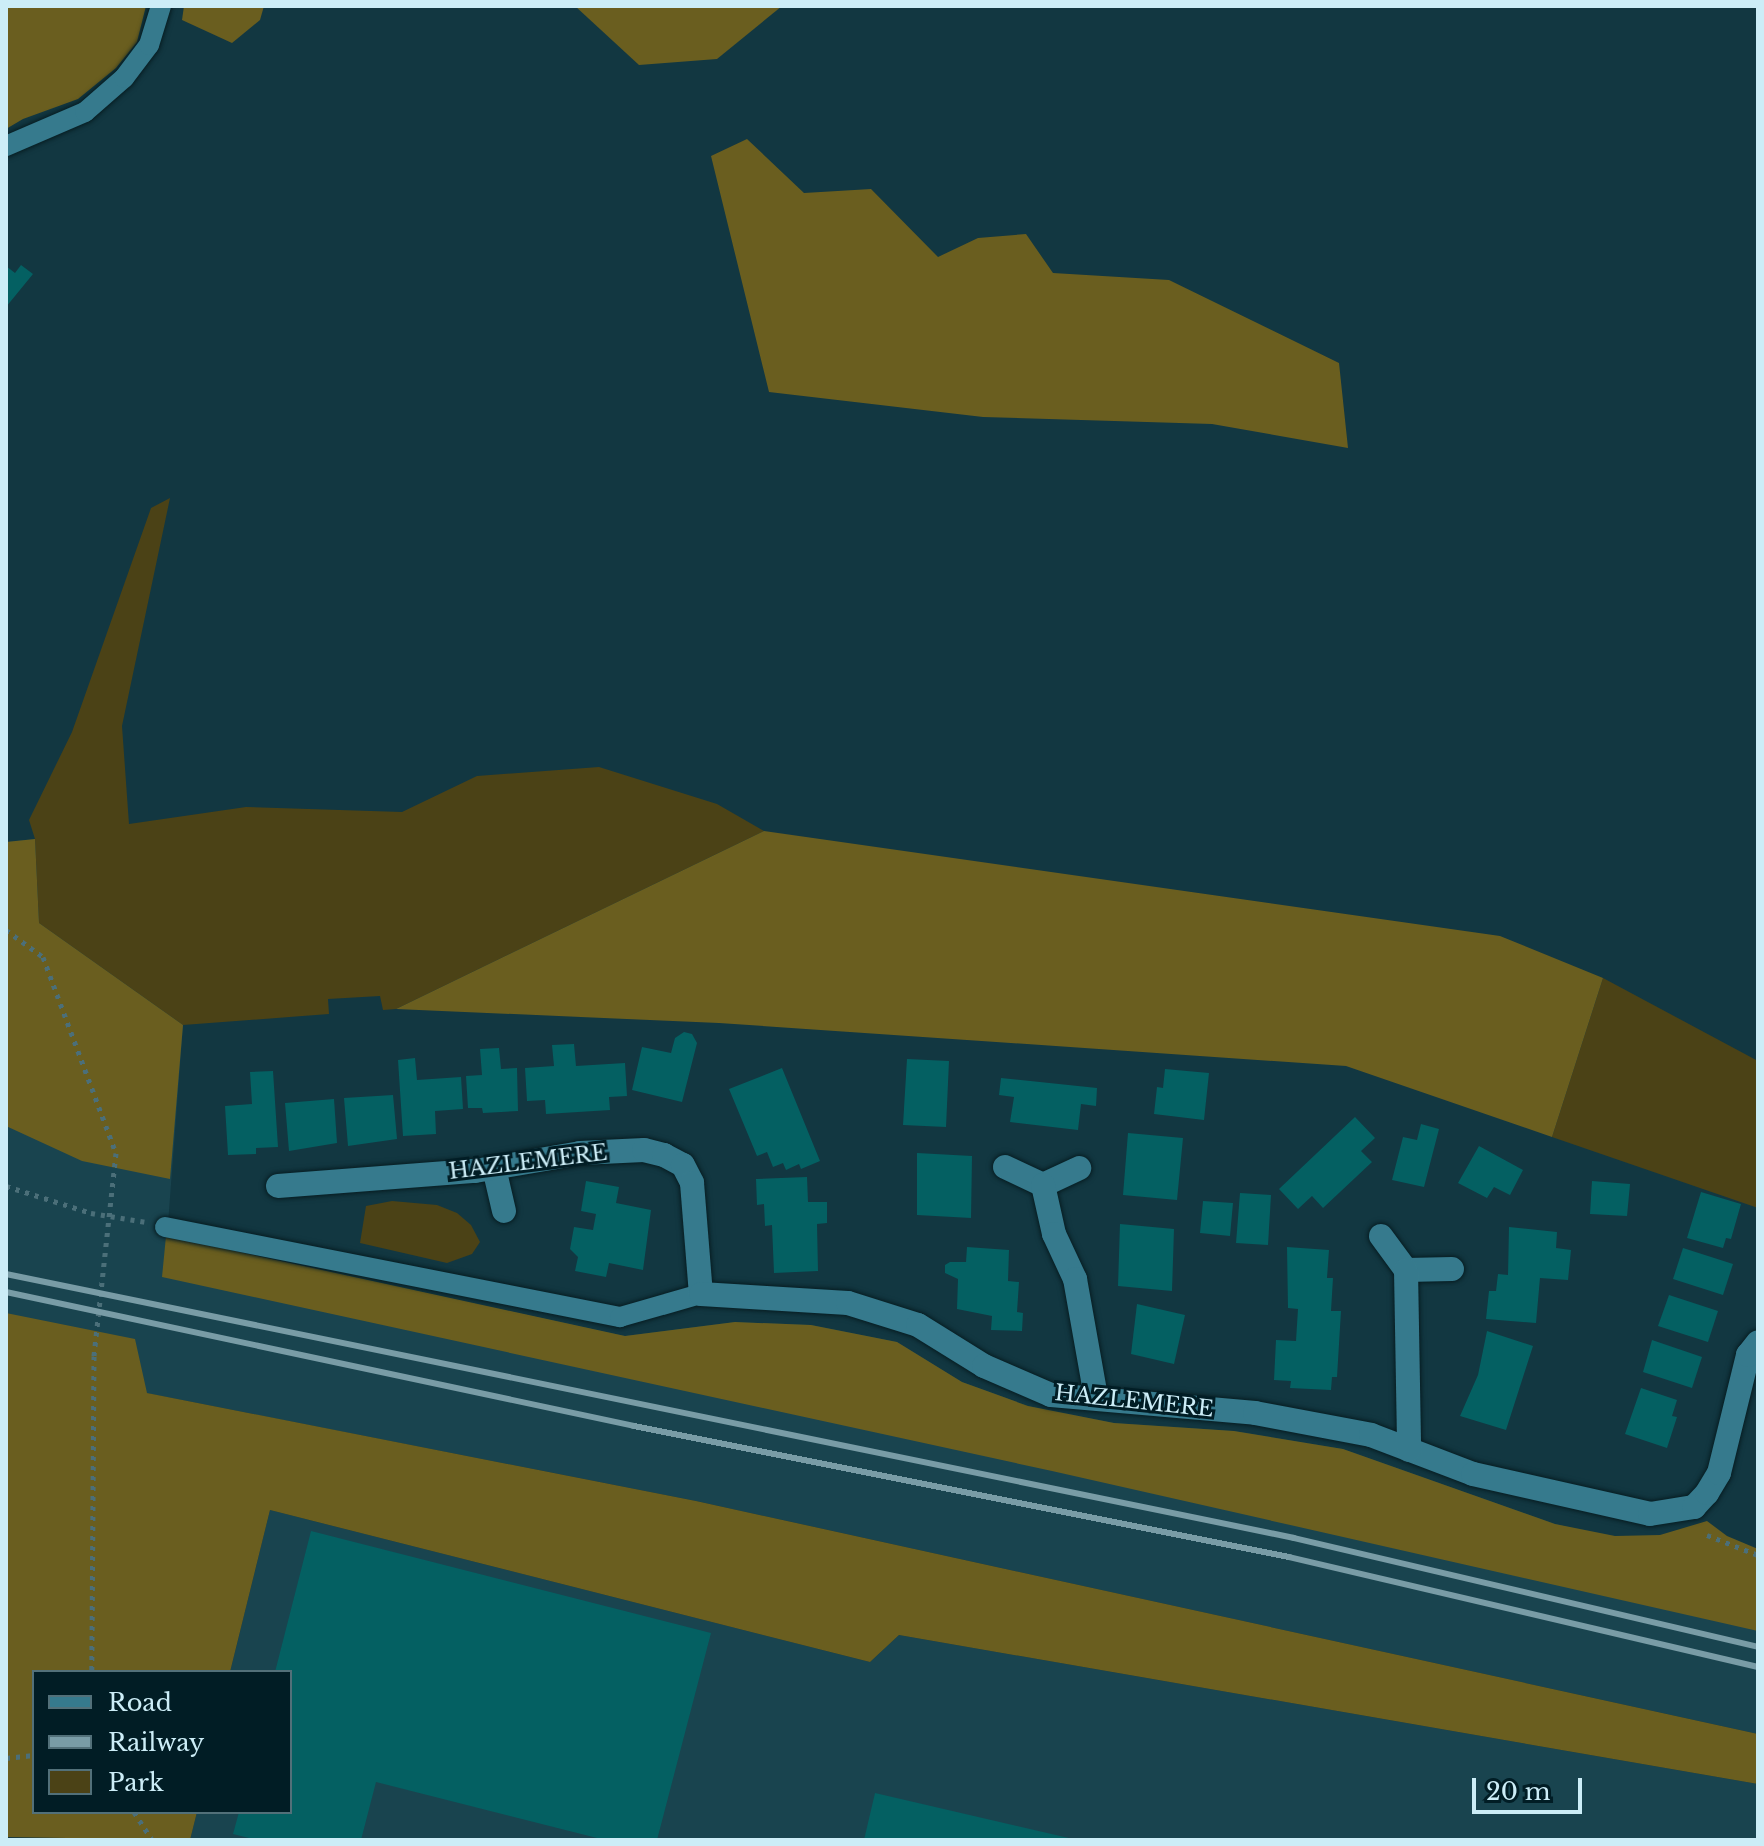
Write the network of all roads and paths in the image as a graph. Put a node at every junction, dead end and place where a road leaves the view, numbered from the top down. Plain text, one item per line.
1 (161, 6) edge
2 (6, 146) edge
3 (6, 930) edge
4 (1005, 1167) dead end
5 (494, 1168) junction
6 (1079, 1168) dead end
7 (1043, 1185) junction
8 (6, 1186) edge
9 (278, 1186) dead end
10 (504, 1211) dead end
11 (156, 1225) joint
12 (1381, 1236) dead end
13 (1452, 1269) dead end
14 (1406, 1270) junction
15 (701, 1294) junction
16 (1758, 1342) edge
17 (1096, 1397) junction
18 (1409, 1450) junction
19 (1681, 1510) junction
20 (1758, 1555) edge
21 (92, 1670) edge
22 (32, 1755) edge
23 (6, 1758) edge
24 (135, 1814) edge
25 (152, 1840) edge

1 - 2 lane
3 - 21 path
4 - 7 street
5 - 9 street, HAZLEMERE
5 - 10 street
5 - 15 street, HAZLEMERE
6 - 7 street
7 - 17 street
8 - 11 path, bridge
11 - 15 lane
12 - 14 street
13 - 14 street
14 - 18 street
15 - 17 street, HAZLEMERE
16 - 19 street
17 - 18 street, HAZLEMERE
18 - 19 street, HAZLEMERE
19 - 20 path
22 - 23 path
24 - 25 path

